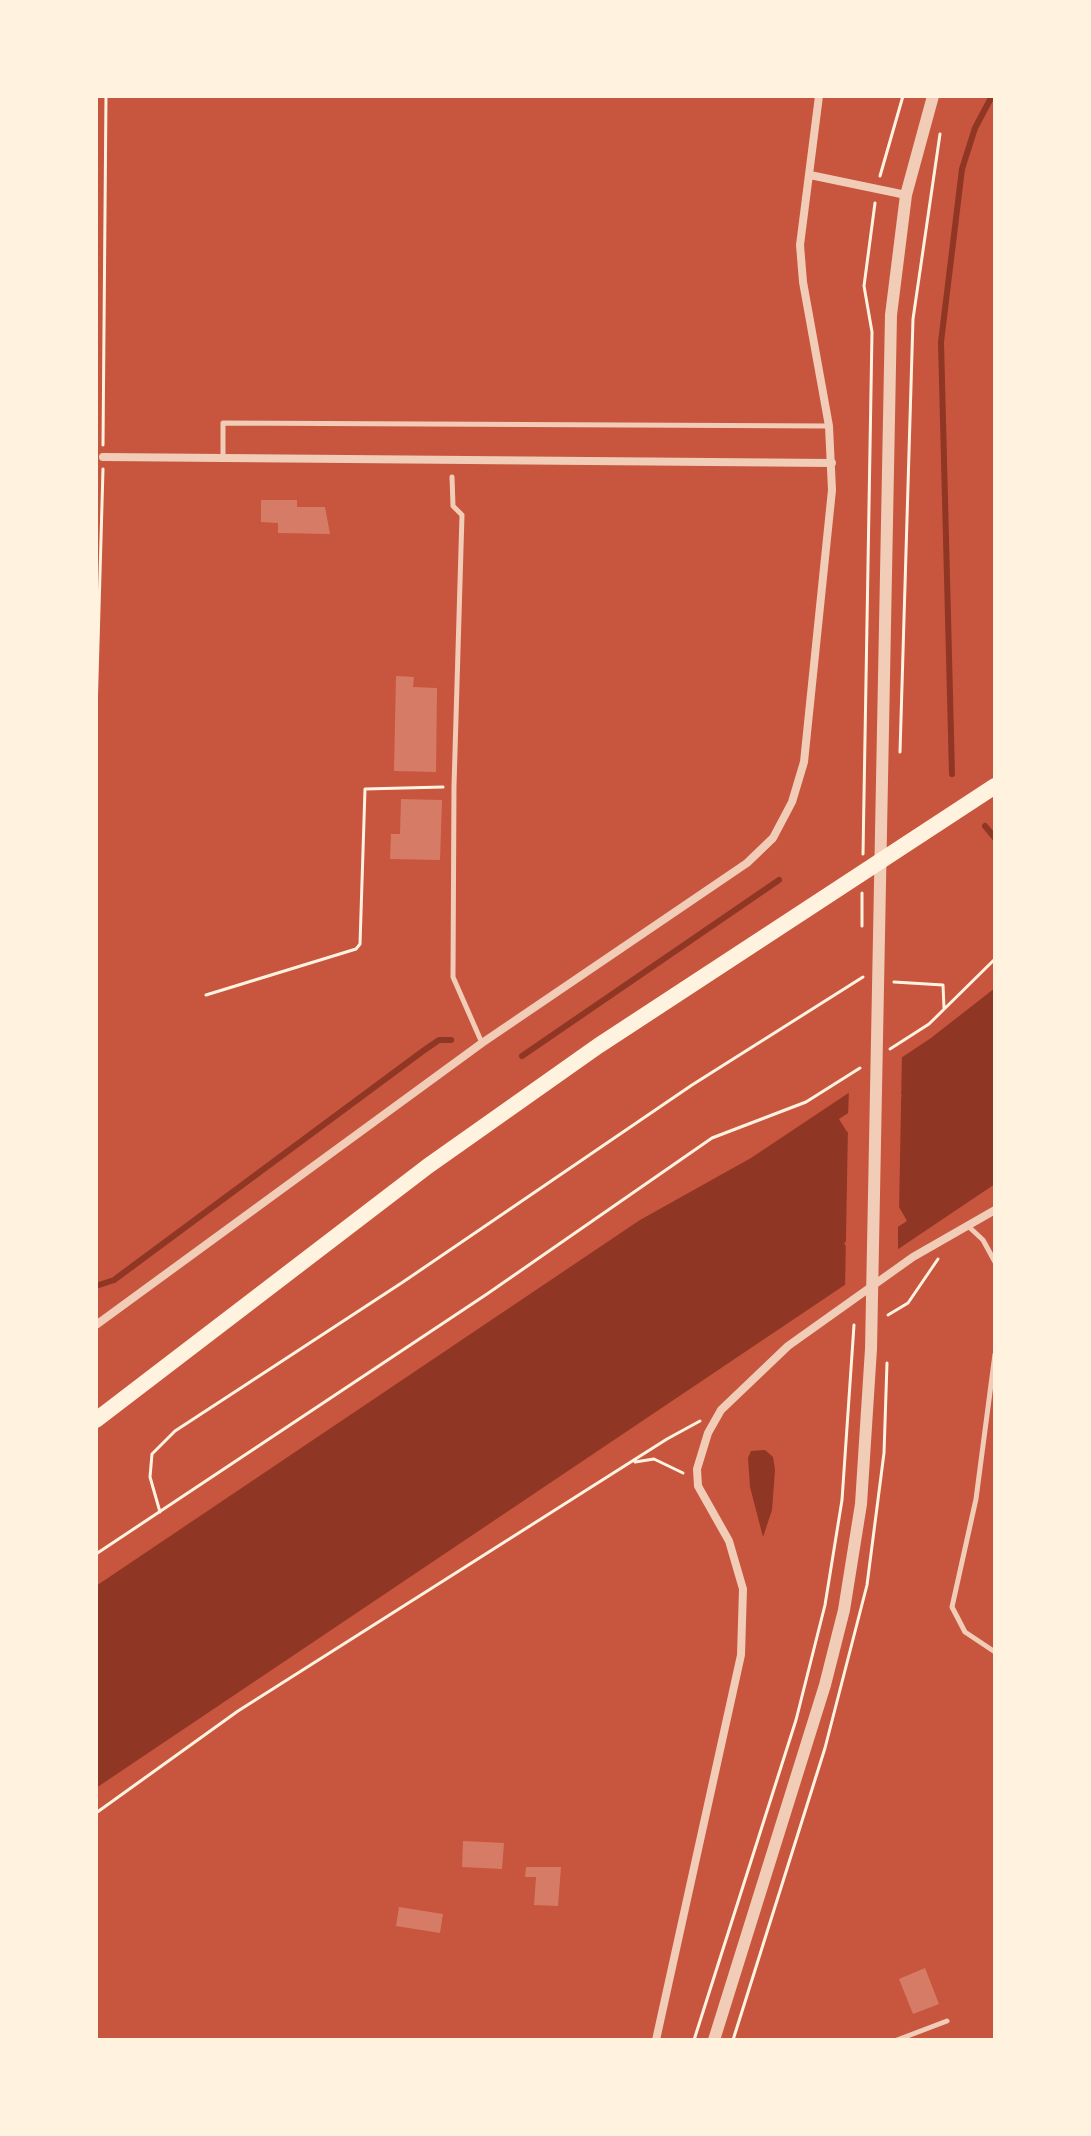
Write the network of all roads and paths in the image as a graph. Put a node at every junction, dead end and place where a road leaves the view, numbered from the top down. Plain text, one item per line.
1 (106, 96) edge
2 (819, 96) edge
3 (903, 96) edge
4 (933, 96) edge
5 (941, 121) dead end
6 (810, 175) junction
7 (877, 190) junction
8 (906, 195) junction
9 (829, 426) junction
10 (103, 457) junction
11 (223, 458) junction
12 (832, 463) junction
13 (452, 477) dead end
14 (96, 700) edge
15 (96, 713) edge
16 (900, 754) dead end
17 (454, 786) junction
18 (995, 786) edge
19 (863, 836) dead end
20 (995, 959) edge
21 (862, 977) dead end
22 (894, 982) dead end
23 (206, 995) dead end
24 (944, 1010) junction
25 (482, 1043) junction
26 (880, 1055) dead end
27 (868, 1063) dead end
28 (995, 1210) edge
29 (966, 1225) junction
30 (941, 1254) dead end
31 (995, 1262) edge
32 (888, 1315) dead end
33 (855, 1322) dead end
34 (96, 1325) edge
35 (995, 1354) edge
36 (721, 1410) junction
37 (96, 1420) edge
38 (631, 1462) junction
39 (698, 1486) junction
40 (160, 1512) junction
41 (96, 1554) edge
42 (995, 1652) edge
43 (96, 1813) edge
44 (947, 2021) dead end
45 (656, 2040) edge
46 (694, 2040) edge
47 (714, 2040) edge
48 (897, 2040) edge

1 - 10 path
2 - 6 street
3 - 7 path
4 - 8 street
5 - 16 path
6 - 7 street
6 - 9 street
7 - 8 street
7 - 19 path
8 - 47 street
9 - 11 lane
9 - 12 street
10 - 11 street
10 - 14 path
11 - 12 street
12 - 25 street
13 - 17 lane
14 - 15 path
17 - 23 path
17 - 25 lane
18 - 37 main road
20 - 24 path
21 - 40 path
22 - 24 path
24 - 26 path
25 - 34 street
27 - 40 path
28 - 29 street
29 - 31 lane
29 - 36 street
30 - 32 path
33 - 46 path
35 - 42 lane
36 - 38 path
36 - 39 street
38 - 39 path
38 - 43 path
39 - 45 street
40 - 41 path
44 - 48 lane

